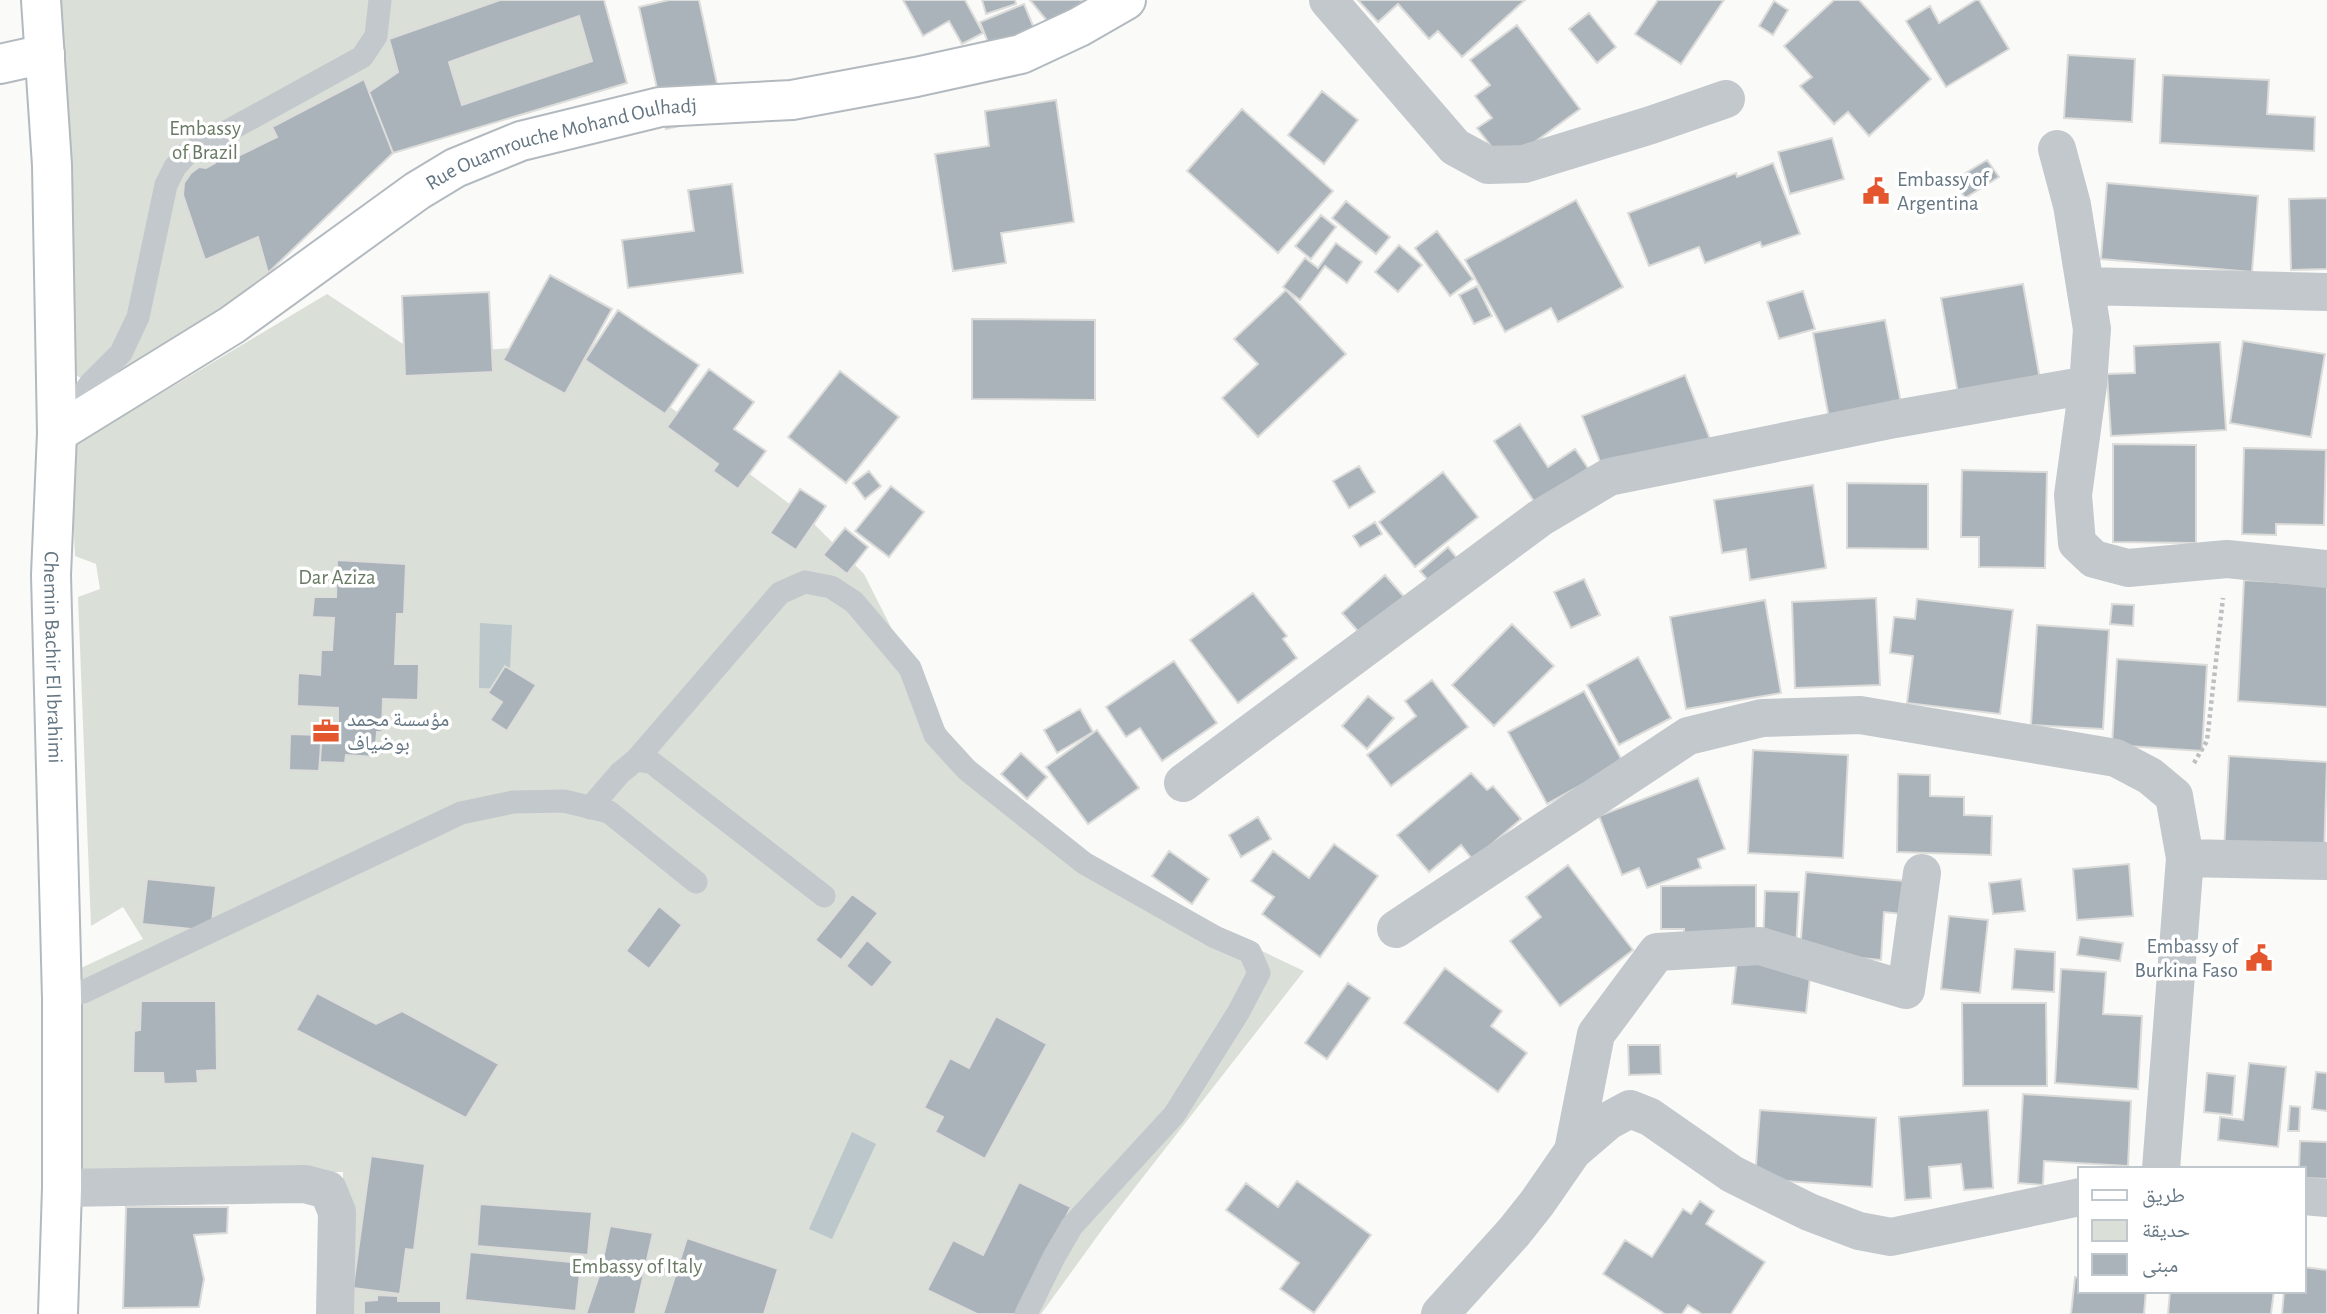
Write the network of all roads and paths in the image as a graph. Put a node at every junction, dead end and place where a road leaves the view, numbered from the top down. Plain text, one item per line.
1 (41, 0) edge
2 (380, 0) edge
3 (1126, 0) edge
4 (1328, 0) edge
5 (45, 54) junction
6 (0, 64) edge
7 (1726, 99) dead end
8 (2057, 149) dead end
9 (2085, 286) junction
10 (2327, 292) edge
11 (2088, 385) junction
12 (57, 433) junction
13 (2227, 559) junction
14 (2327, 569) edge
15 (636, 760) junction
16 (1183, 783) dead end
17 (2174, 796) junction
18 (590, 808) junction
19 (2185, 858) junction
20 (2327, 862) edge
21 (1922, 873) dead end
22 (696, 882) dead end
23 (824, 896) dead end
24 (1396, 929) dead end
25 (62, 998) junction
26 (1573, 1151) junction
27 (2161, 1167) edge
28 (62, 1188) junction
29 (2306, 1196) edge
30 (2078, 1197) edge
31 (2327, 1198) edge
32 (58, 1314) edge
33 (335, 1314) edge
34 (1026, 1314) edge
35 (1440, 1314) edge

1 - 5 main road, Chemin Bachir El Ibrahimi
2 - 12 lane
3 - 12 main road, Rue Ouamrouche Mohand Oulhadj
4 - 7 street
5 - 6 main road
5 - 12 main road, Chemin Bachir El Ibrahimi
8 - 9 street
9 - 10 street
9 - 11 street
11 - 13 street
11 - 16 street
12 - 25 main road, Chemin Bachir El Ibrahimi
13 - 14 street
13 - 17 path
15 - 18 lane
15 - 23 lane
15 - 34 lane
17 - 19 street
17 - 24 street
18 - 22 lane
18 - 25 lane
19 - 20 street
19 - 27 street
21 - 26 street
25 - 28 main road, Chemin Bachir El Ibrahimi
26 - 30 street
26 - 35 street
28 - 32 main road, Chemin Bachir El Ibrahimi
28 - 33 street
29 - 31 street

